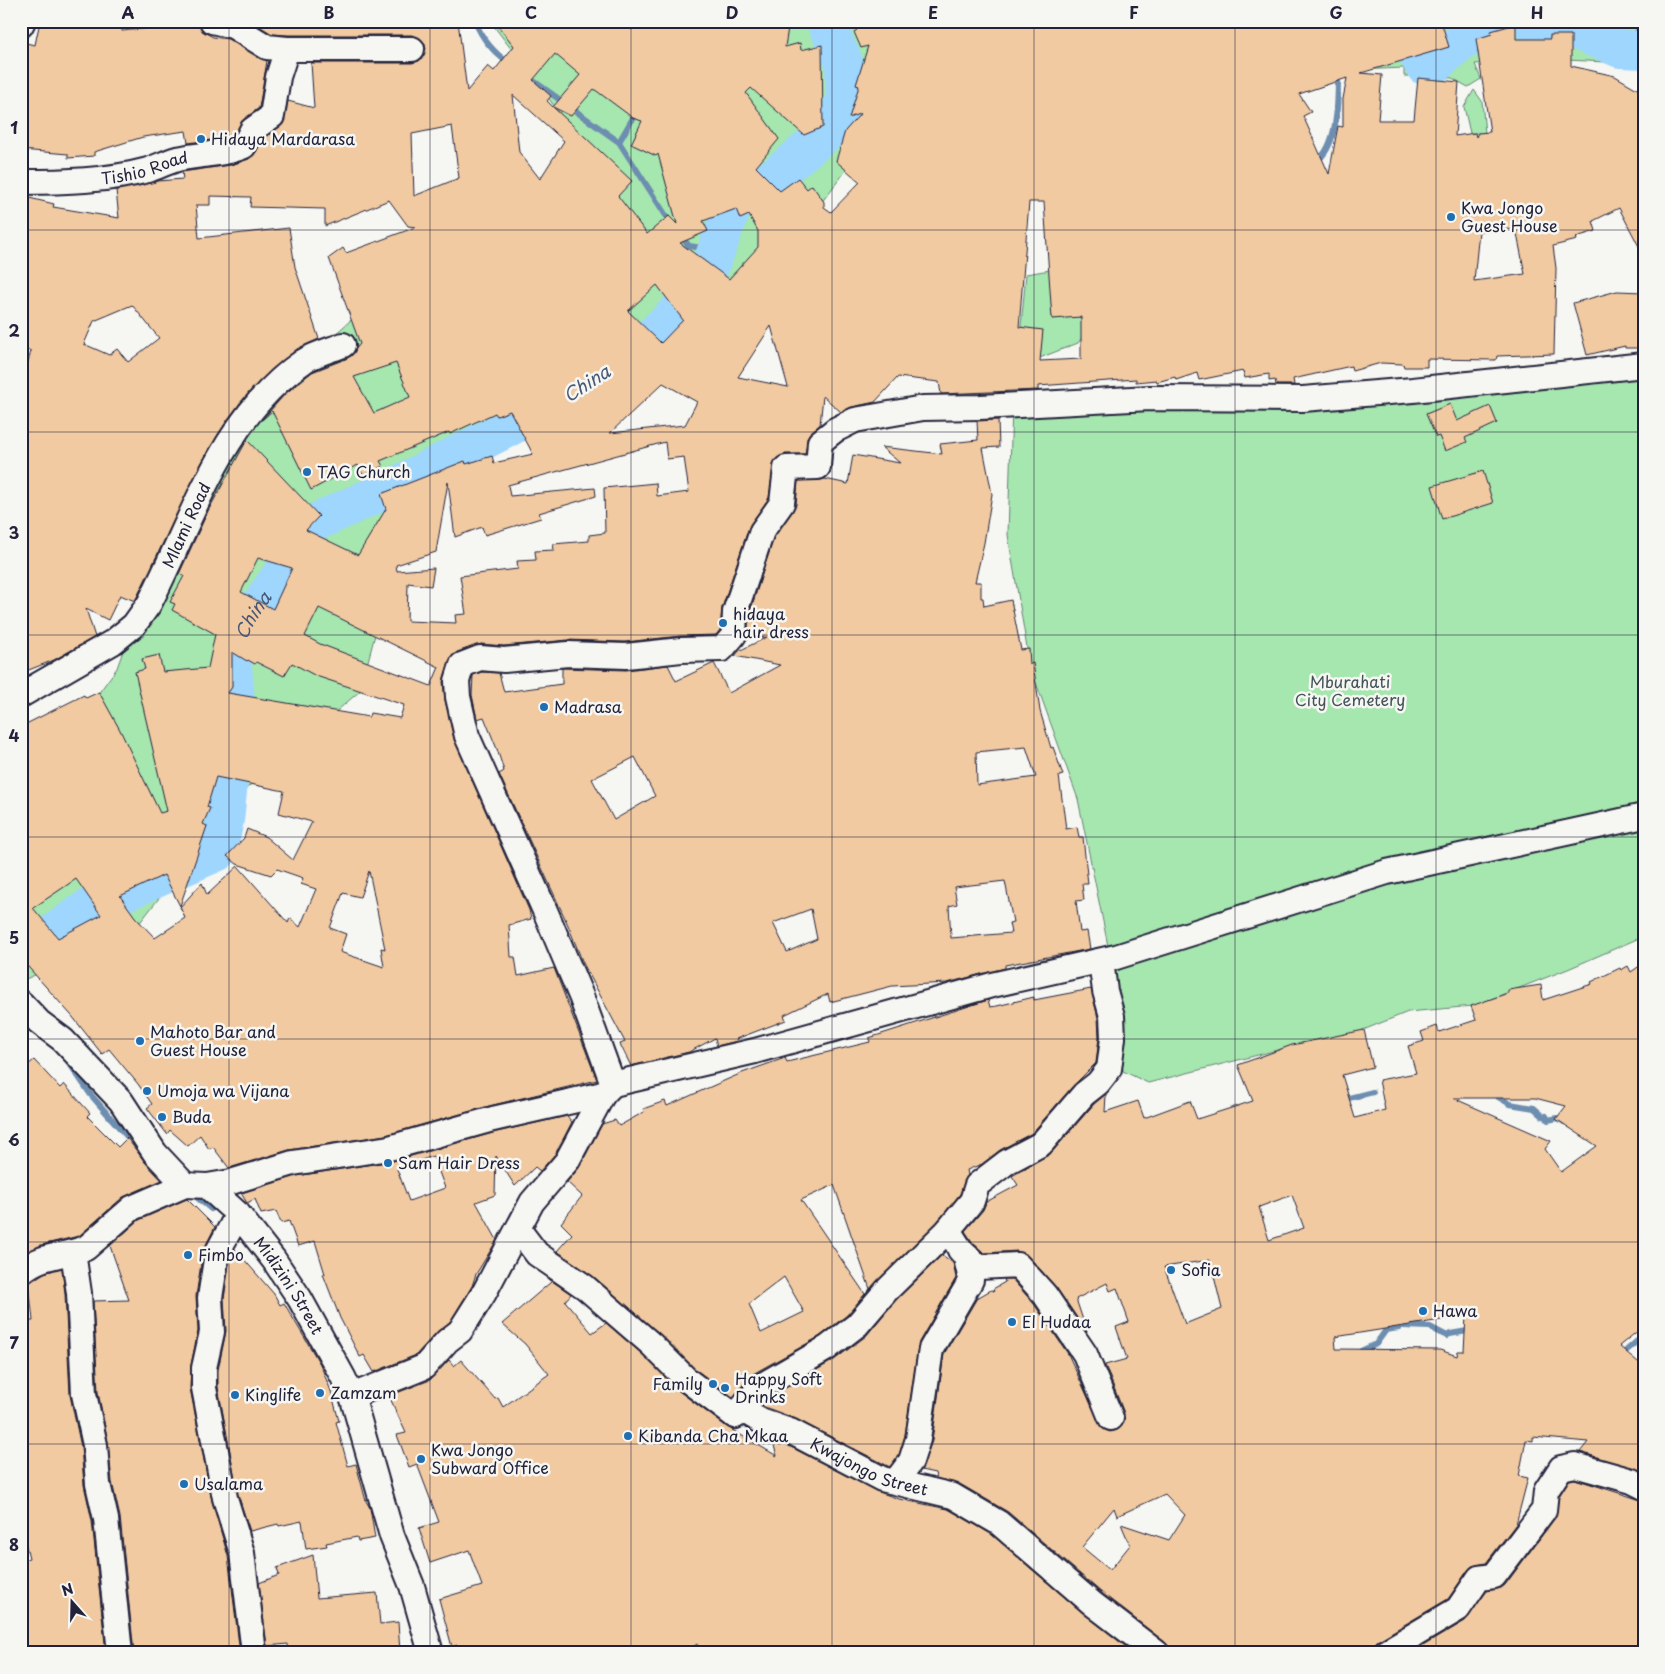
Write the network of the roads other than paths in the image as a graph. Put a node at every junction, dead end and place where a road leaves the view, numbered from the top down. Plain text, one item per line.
1 (24, 21) edge
2 (212, 21) edge
3 (21, 25) edge
4 (412, 48) dead end
5 (287, 49) junction
6 (21, 182) edge
7 (343, 345) dead end
8 (1644, 365) edge
9 (21, 694) edge
10 (1644, 816) edge
11 (1101, 961) junction
12 (21, 1003) edge
13 (608, 1089) junction
14 (196, 1185) junction
15 (238, 1214) junction
16 (518, 1229) junction
17 (953, 1239) junction
18 (74, 1252) junction
19 (21, 1272) edge
20 (352, 1396) junction
21 (735, 1416) junction
22 (1111, 1418) dead end
23 (896, 1481) junction
24 (1644, 1487) edge
25 (120, 1653) edge
26 (254, 1653) edge
27 (431, 1653) edge
28 (1157, 1653) edge
29 (1384, 1653) edge

1 - 3 street
2 - 5 street
4 - 5 street
5 - 6 street, Tishio Road
7 - 9 street, Mlami Road
8 - 13 street
10 - 11 street
11 - 13 street
11 - 17 street
12 - 14 street, Midizini Street
13 - 14 street
13 - 16 street
14 - 15 street, Midizini Street
14 - 18 street
15 - 20 street, Midizini Street
15 - 26 street
16 - 20 street
16 - 21 street
17 - 21 street
17 - 22 street
17 - 23 street
18 - 19 street
18 - 25 street
20 - 27 street, Midizini Street
21 - 23 street, Kwajongo Street
23 - 28 street, Kwajongo Street
24 - 29 street

